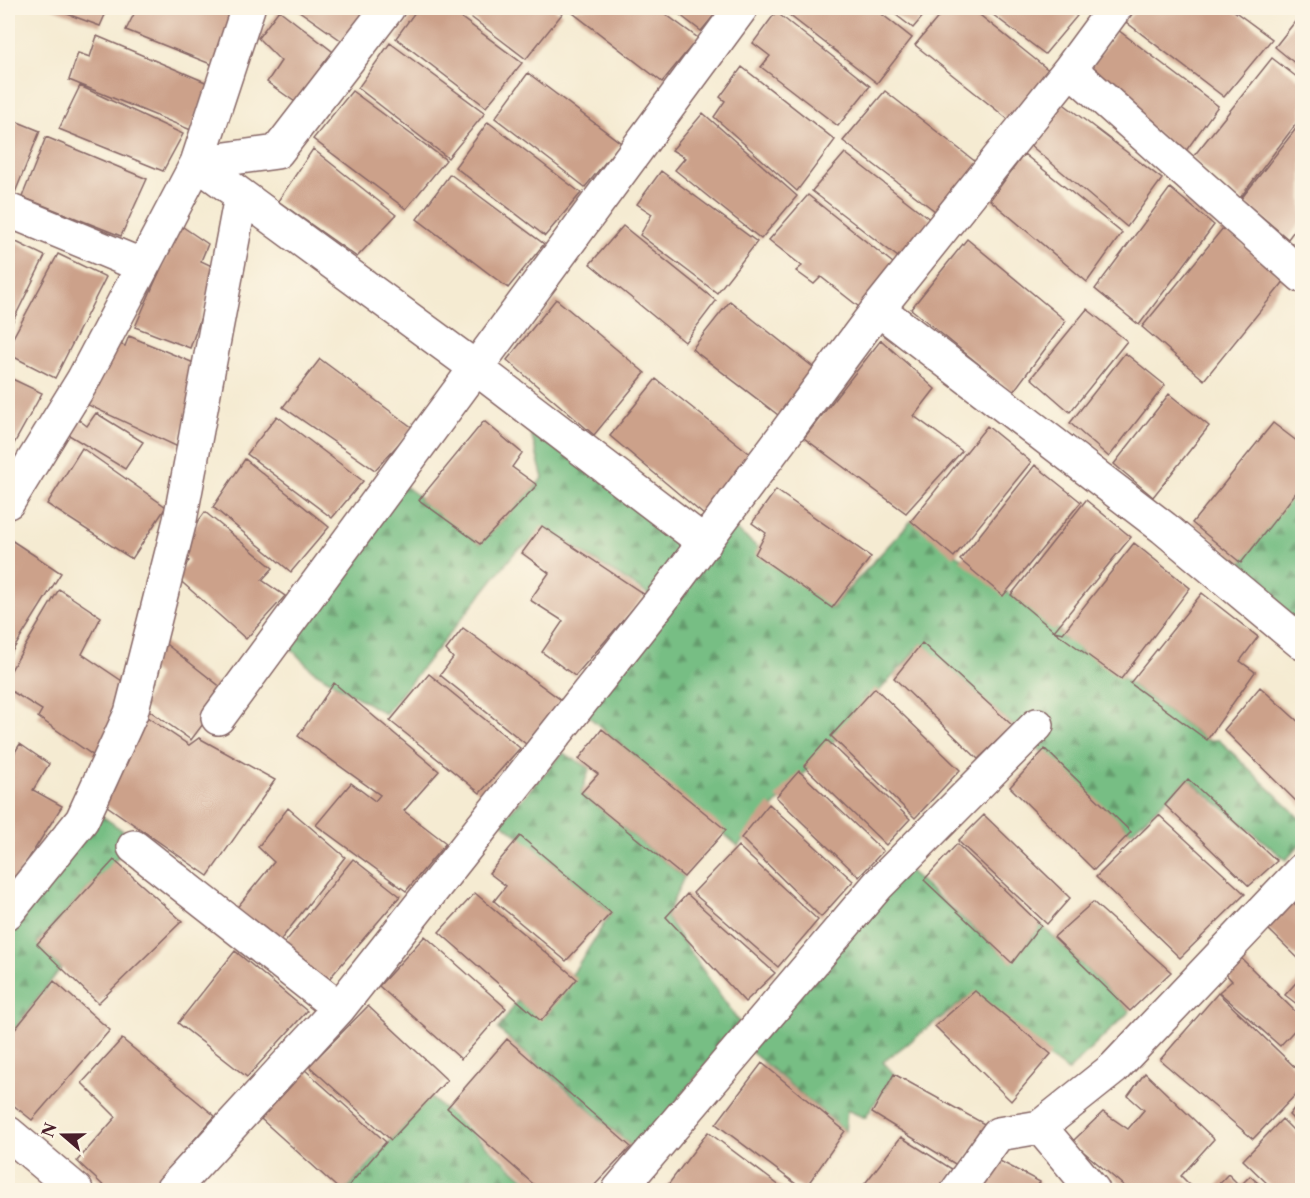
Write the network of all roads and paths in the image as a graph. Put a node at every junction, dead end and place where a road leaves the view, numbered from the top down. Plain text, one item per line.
1 (248, 8) edge
2 (388, 8) edge
3 (741, 8) edge
4 (1115, 8) edge
5 (1070, 69) junction
6 (197, 163) junction
7 (241, 196) junction
8 (8, 210) edge
9 (143, 266) junction
10 (1302, 276) edge
11 (878, 309) junction
12 (476, 368) junction
13 (8, 502) edge
14 (705, 543) junction
15 (1302, 644) edge
16 (218, 718) dead end
17 (1037, 725) dead end
18 (134, 847) dead end
19 (1302, 870) edge
20 (8, 912) edge
21 (339, 1008) junction
22 (1040, 1127) junction
23 (8, 1133) edge
24 (76, 1191) edge
25 (172, 1191) edge
26 (619, 1191) edge
27 (958, 1191) edge
28 (1093, 1191) edge

1 - 6 street
2 - 6 street
3 - 12 street
4 - 5 street
5 - 10 street
5 - 11 street
6 - 7 street
6 - 9 street
7 - 12 street
7 - 20 street
8 - 9 street
9 - 13 street
11 - 14 street
11 - 15 street
12 - 14 street
12 - 16 street
14 - 21 street
17 - 26 street
18 - 21 street
19 - 22 street
21 - 25 street
22 - 27 street
22 - 28 street
23 - 24 street

